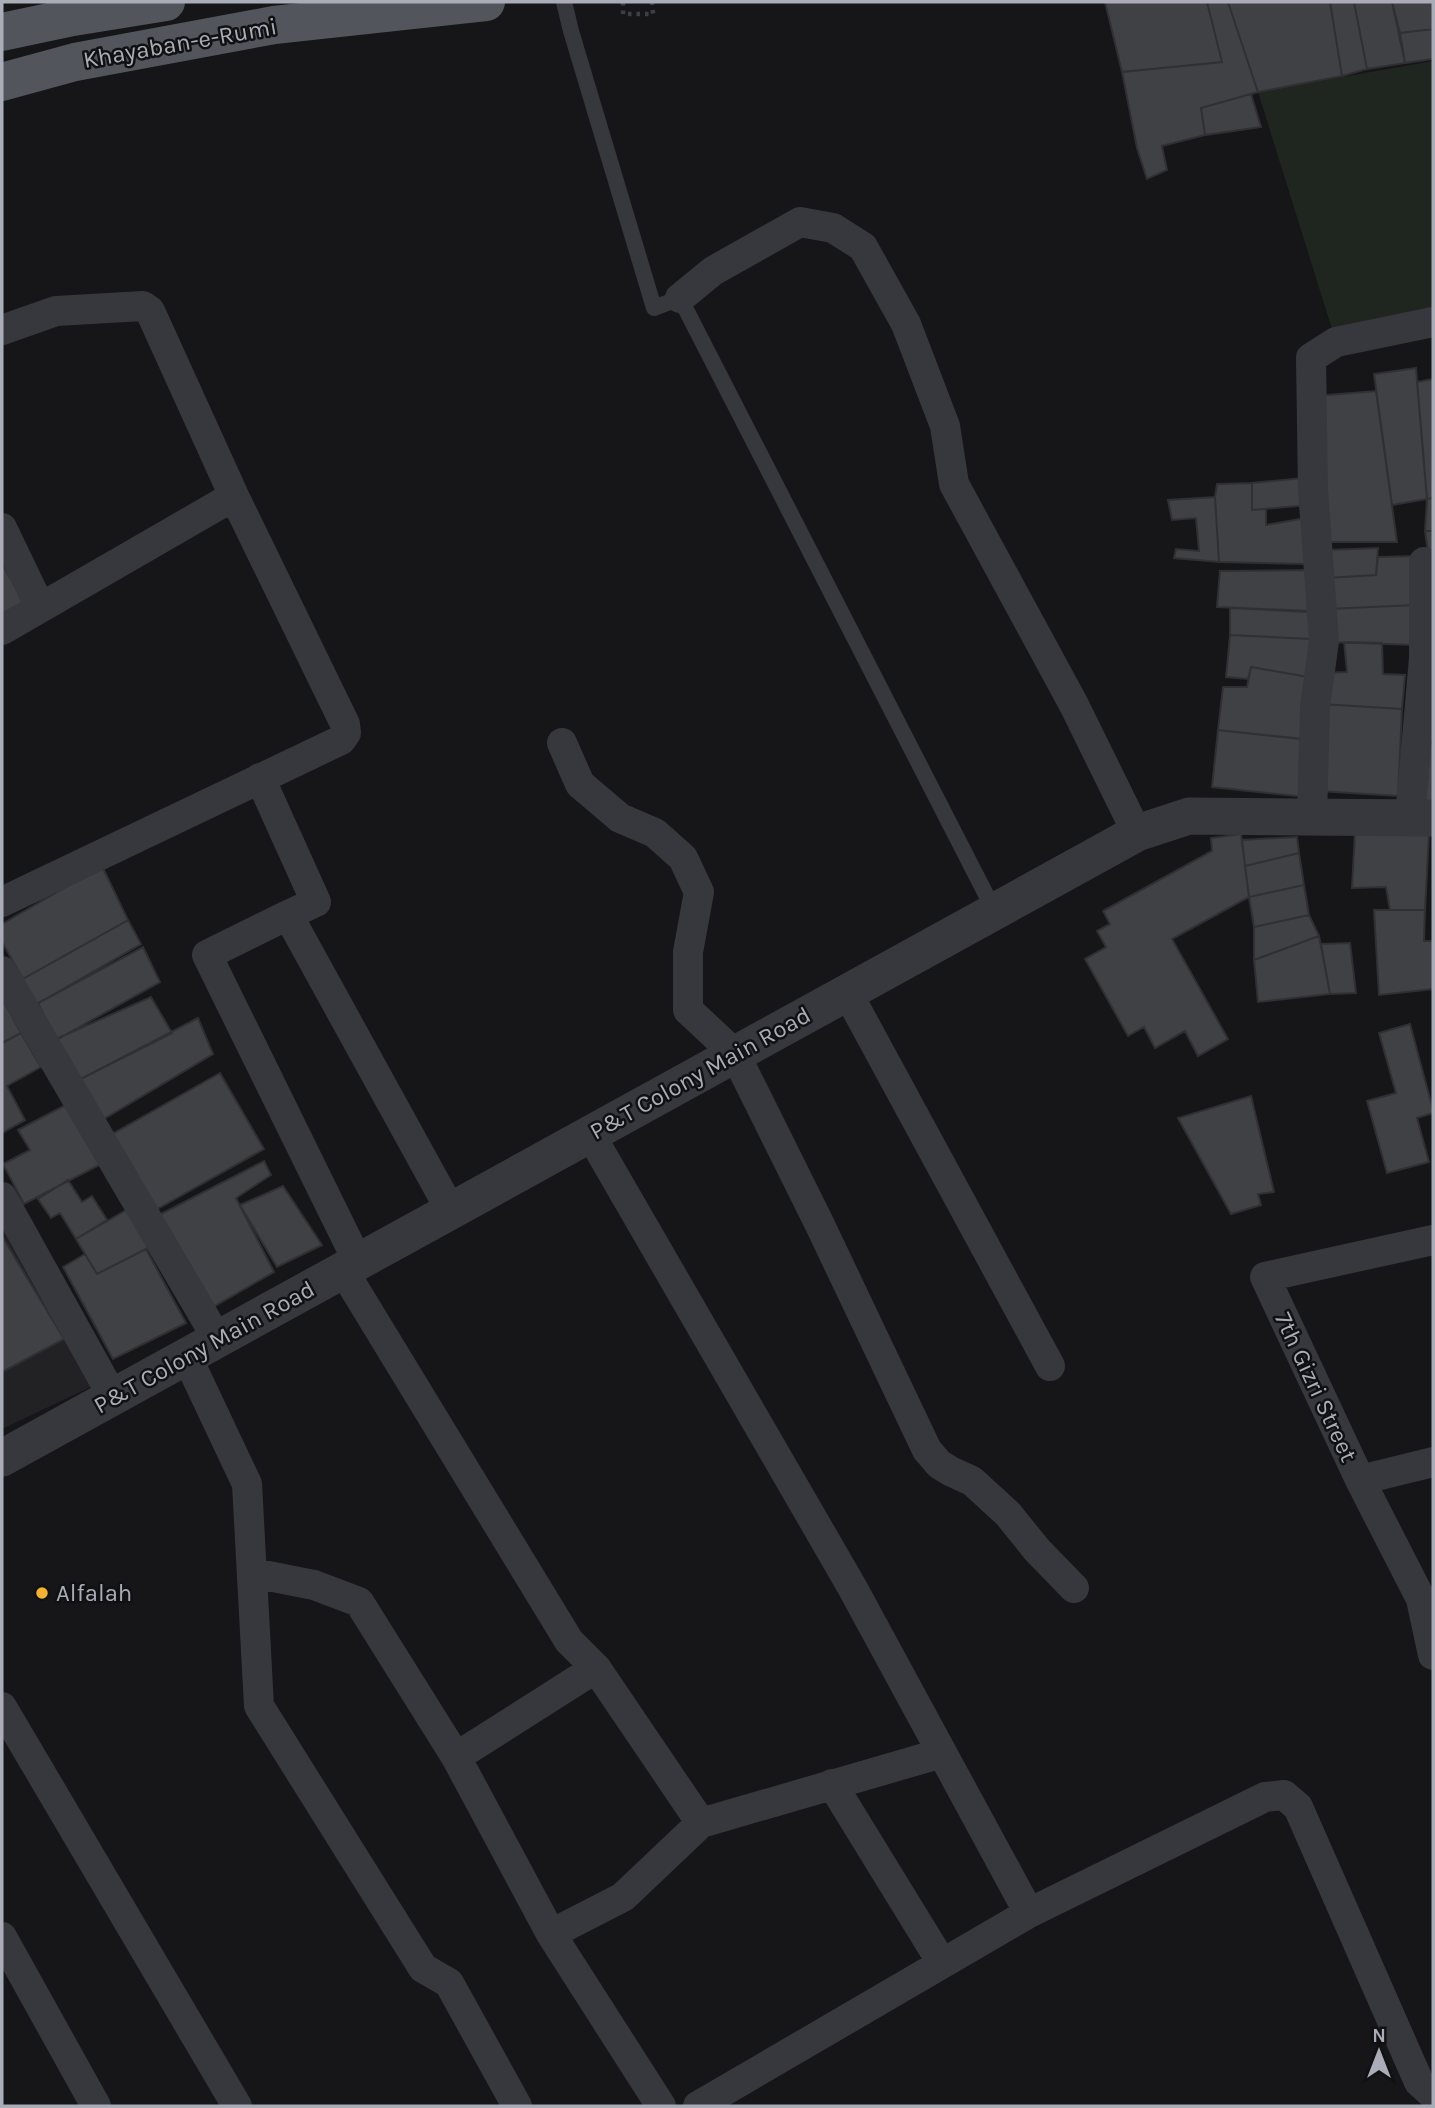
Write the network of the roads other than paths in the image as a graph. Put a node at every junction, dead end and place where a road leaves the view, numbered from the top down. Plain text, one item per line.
1 (166, 2) edge
2 (486, 2) edge
3 (564, 2) edge
4 (2, 32) edge
5 (2, 82) edge
6 (680, 298) junction
7 (1433, 322) edge
8 (2, 330) edge
9 (234, 496) junction
10 (2, 528) edge
11 (1424, 562) dead end
12 (40, 607) junction
13 (2, 630) edge
14 (562, 743) dead end
15 (260, 778) junction
16 (1312, 817) junction
17 (1422, 818) edge
18 (1137, 833) junction
19 (2, 902) edge
20 (995, 912) junction
21 (288, 915) junction
22 (2, 971) edge
23 (847, 992) junction
24 (735, 1055) junction
25 (590, 1134) junction
26 (2, 1196) edge
27 (451, 1211) junction
28 (1433, 1240) edge
29 (351, 1266) junction
30 (202, 1348) junction
31 (1050, 1366) dead end
32 (113, 1397) junction
33 (2, 1458) edge
34 (1433, 1462) edge
35 (1360, 1480) junction
36 (253, 1573) junction
37 (1073, 1588) dead end
38 (1433, 1655) edge
39 (596, 1668) junction
40 (2, 1707) edge
41 (942, 1753) junction
42 (456, 1757) junction
43 (832, 1784) junction
44 (701, 1823) junction
45 (1029, 1913) junction
46 (551, 1934) junction
47 (2, 1937) edge
48 (942, 1964) junction
49 (1433, 2093) edge
50 (96, 2106) edge
51 (237, 2106) edge
52 (517, 2106) edge
53 (661, 2106) edge
54 (698, 2106) edge

1 - 4 main road, Khayaban-e-Rumi
2 - 5 main road, Khayaban-e-Rumi
3 - 6 lane
6 - 18 street
6 - 20 lane
7 - 16 street
8 - 9 street
9 - 12 street
9 - 15 street
10 - 12 street
11 - 17 street
12 - 13 street
14 - 24 street
15 - 19 street
15 - 21 street
16 - 17 street, P&T Colony Main Road
16 - 18 street, P&T Colony Main Road
18 - 20 street, P&T Colony Main Road
20 - 23 street, P&T Colony Main Road
21 - 27 street
21 - 29 street
22 - 30 street
23 - 24 street, P&T Colony Main Road
23 - 31 street
24 - 25 street, P&T Colony Main Road
24 - 37 street
25 - 27 street, P&T Colony Main Road
25 - 41 street
26 - 32 street
27 - 29 street, P&T Colony Main Road
28 - 35 street, 7th Gizri Street
29 - 30 street, P&T Colony Main Road
29 - 39 street
30 - 32 street, P&T Colony Main Road
30 - 36 street
32 - 33 street, P&T Colony Main Road
34 - 35 street
35 - 38 street, 7th Gizri Street
36 - 42 street
36 - 52 street
39 - 42 street
39 - 44 street
40 - 51 street
41 - 43 street
41 - 45 street
42 - 46 street
43 - 44 street
43 - 48 street
44 - 46 street
45 - 48 street
45 - 49 street
46 - 53 street
47 - 50 street
48 - 54 street

